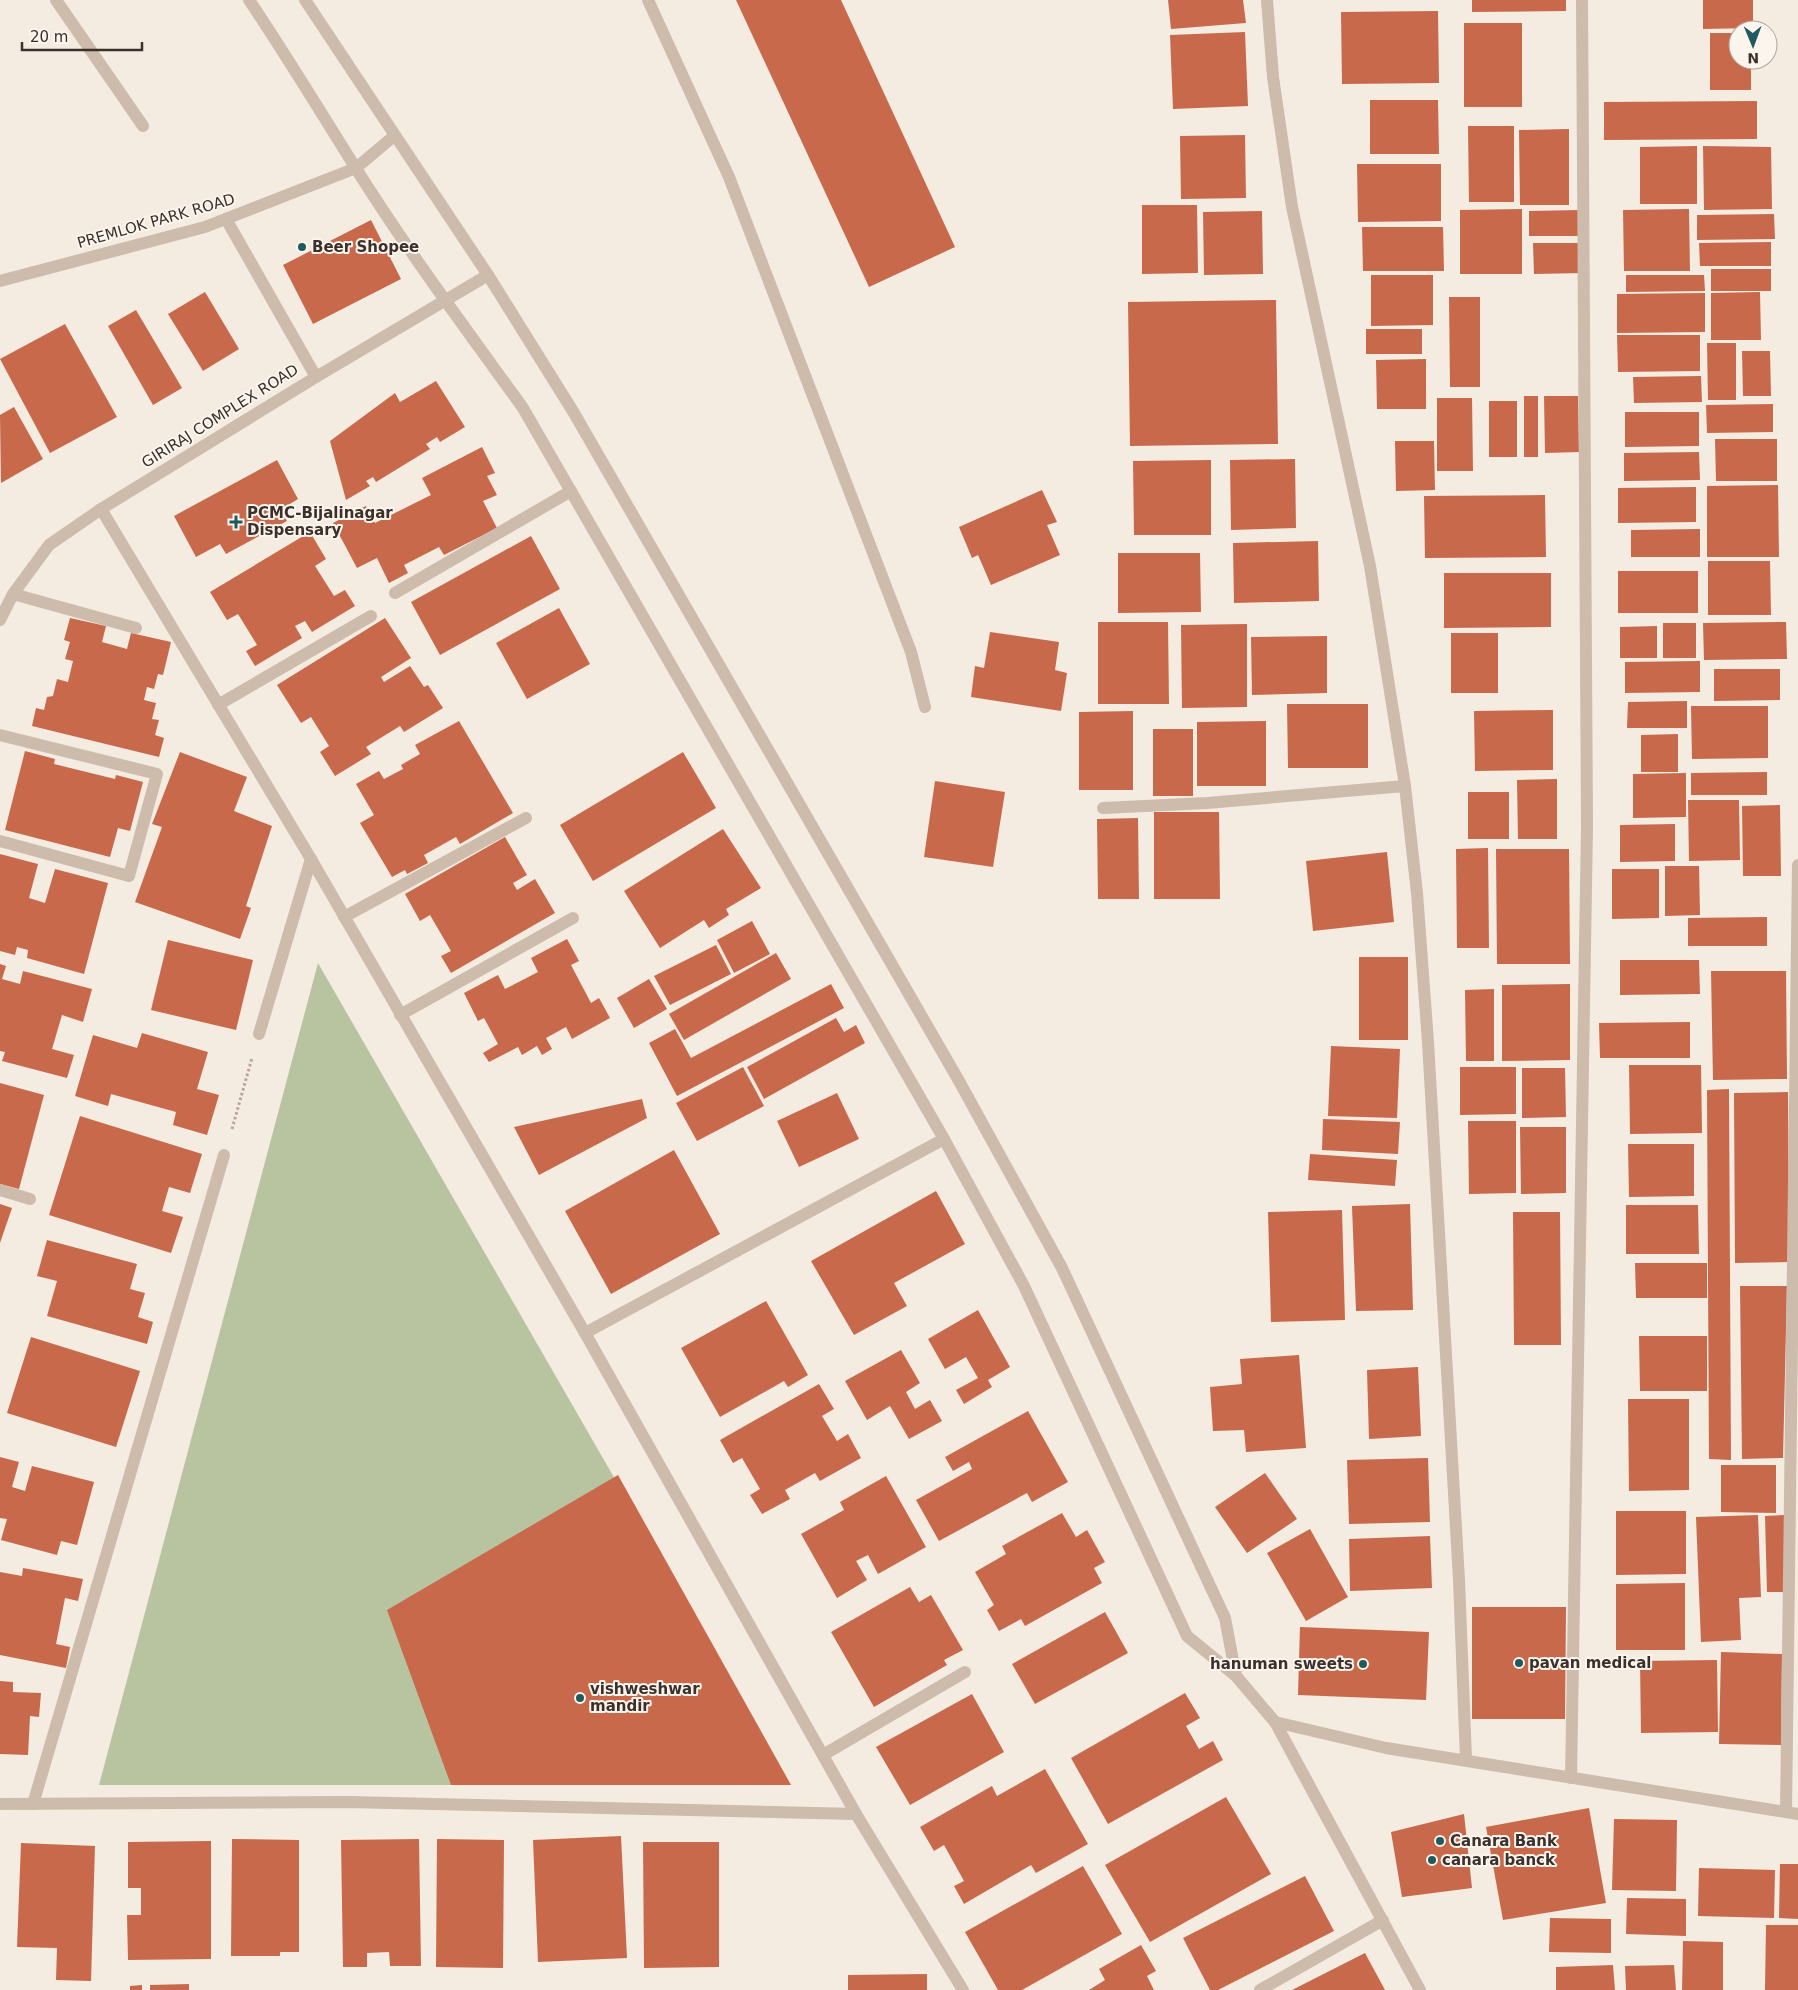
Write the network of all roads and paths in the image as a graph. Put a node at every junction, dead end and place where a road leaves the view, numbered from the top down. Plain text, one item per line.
1 (56, 0) edge
2 (249, 0) edge
3 (305, 0) edge
4 (648, 0) edge
5 (1267, 0) edge
6 (1582, 0) edge
7 (143, 126) dead end
8 (394, 136) junction
9 (356, 168) junction
10 (226, 219) junction
11 (488, 275) junction
12 (0, 281) edge
13 (446, 301) junction
14 (316, 377) junction
15 (570, 491) junction
16 (101, 509) junction
17 (395, 593) dead end
18 (13, 594) junction
19 (371, 616) dead end
20 (0, 620) edge
21 (136, 628) dead end
22 (218, 706) junction
23 (925, 707) dead end
24 (0, 735) edge
25 (1405, 786) junction
26 (1103, 808) dead end
27 (526, 818) dead end
28 (0, 841) edge
29 (311, 860) junction
30 (1798, 865) edge
31 (344, 917) junction
32 (573, 918) dead end
33 (400, 1015) junction
34 (259, 1034) joint
35 (944, 1139) junction
36 (224, 1156) joint
37 (0, 1190) edge
38 (30, 1199) dead end
39 (585, 1333) junction
40 (965, 1672) dead end
41 (1236, 1676) junction
42 (1275, 1722) junction
43 (823, 1755) junction
44 (1466, 1759) junction
45 (1571, 1778) junction
46 (0, 1804) edge
47 (33, 1804) junction
48 (1792, 1813) edge
49 (856, 1814) junction
50 (1383, 1920) junction
51 (962, 1990) edge
52 (1260, 1990) edge
53 (1420, 1990) edge

1 - 7 street
2 - 9 street
3 - 8 street
4 - 23 street
5 - 25 street
6 - 45 street
8 - 9 street, PREMLOK PARK ROAD
8 - 11 street
9 - 10 street, PREMLOK PARK ROAD
9 - 13 street
10 - 12 street, PREMLOK PARK ROAD
10 - 14 street
11 - 13 street, GIRIRAJ COMPLEX ROAD
11 - 41 street
13 - 14 street, GIRIRAJ COMPLEX ROAD
13 - 15 street
14 - 16 street, GIRIRAJ COMPLEX ROAD
15 - 17 street
15 - 35 street
16 - 18 street, GIRIRAJ COMPLEX ROAD
16 - 22 street
18 - 20 street, GIRIRAJ COMPLEX ROAD
18 - 21 street
19 - 22 street
22 - 29 street
24 - 28 street
25 - 26 street
25 - 44 street
27 - 31 street
29 - 31 street
29 - 34 street
30 - 48 street
31 - 33 street
32 - 33 street
33 - 39 street
34 - 36 path
35 - 39 street
35 - 41 street
36 - 47 street
37 - 38 street
39 - 43 street
40 - 43 street
41 - 42 street
42 - 44 street
42 - 50 street
43 - 49 street
44 - 45 street
45 - 48 street
46 - 47 street
47 - 49 street
49 - 51 street
50 - 52 street
50 - 53 street

